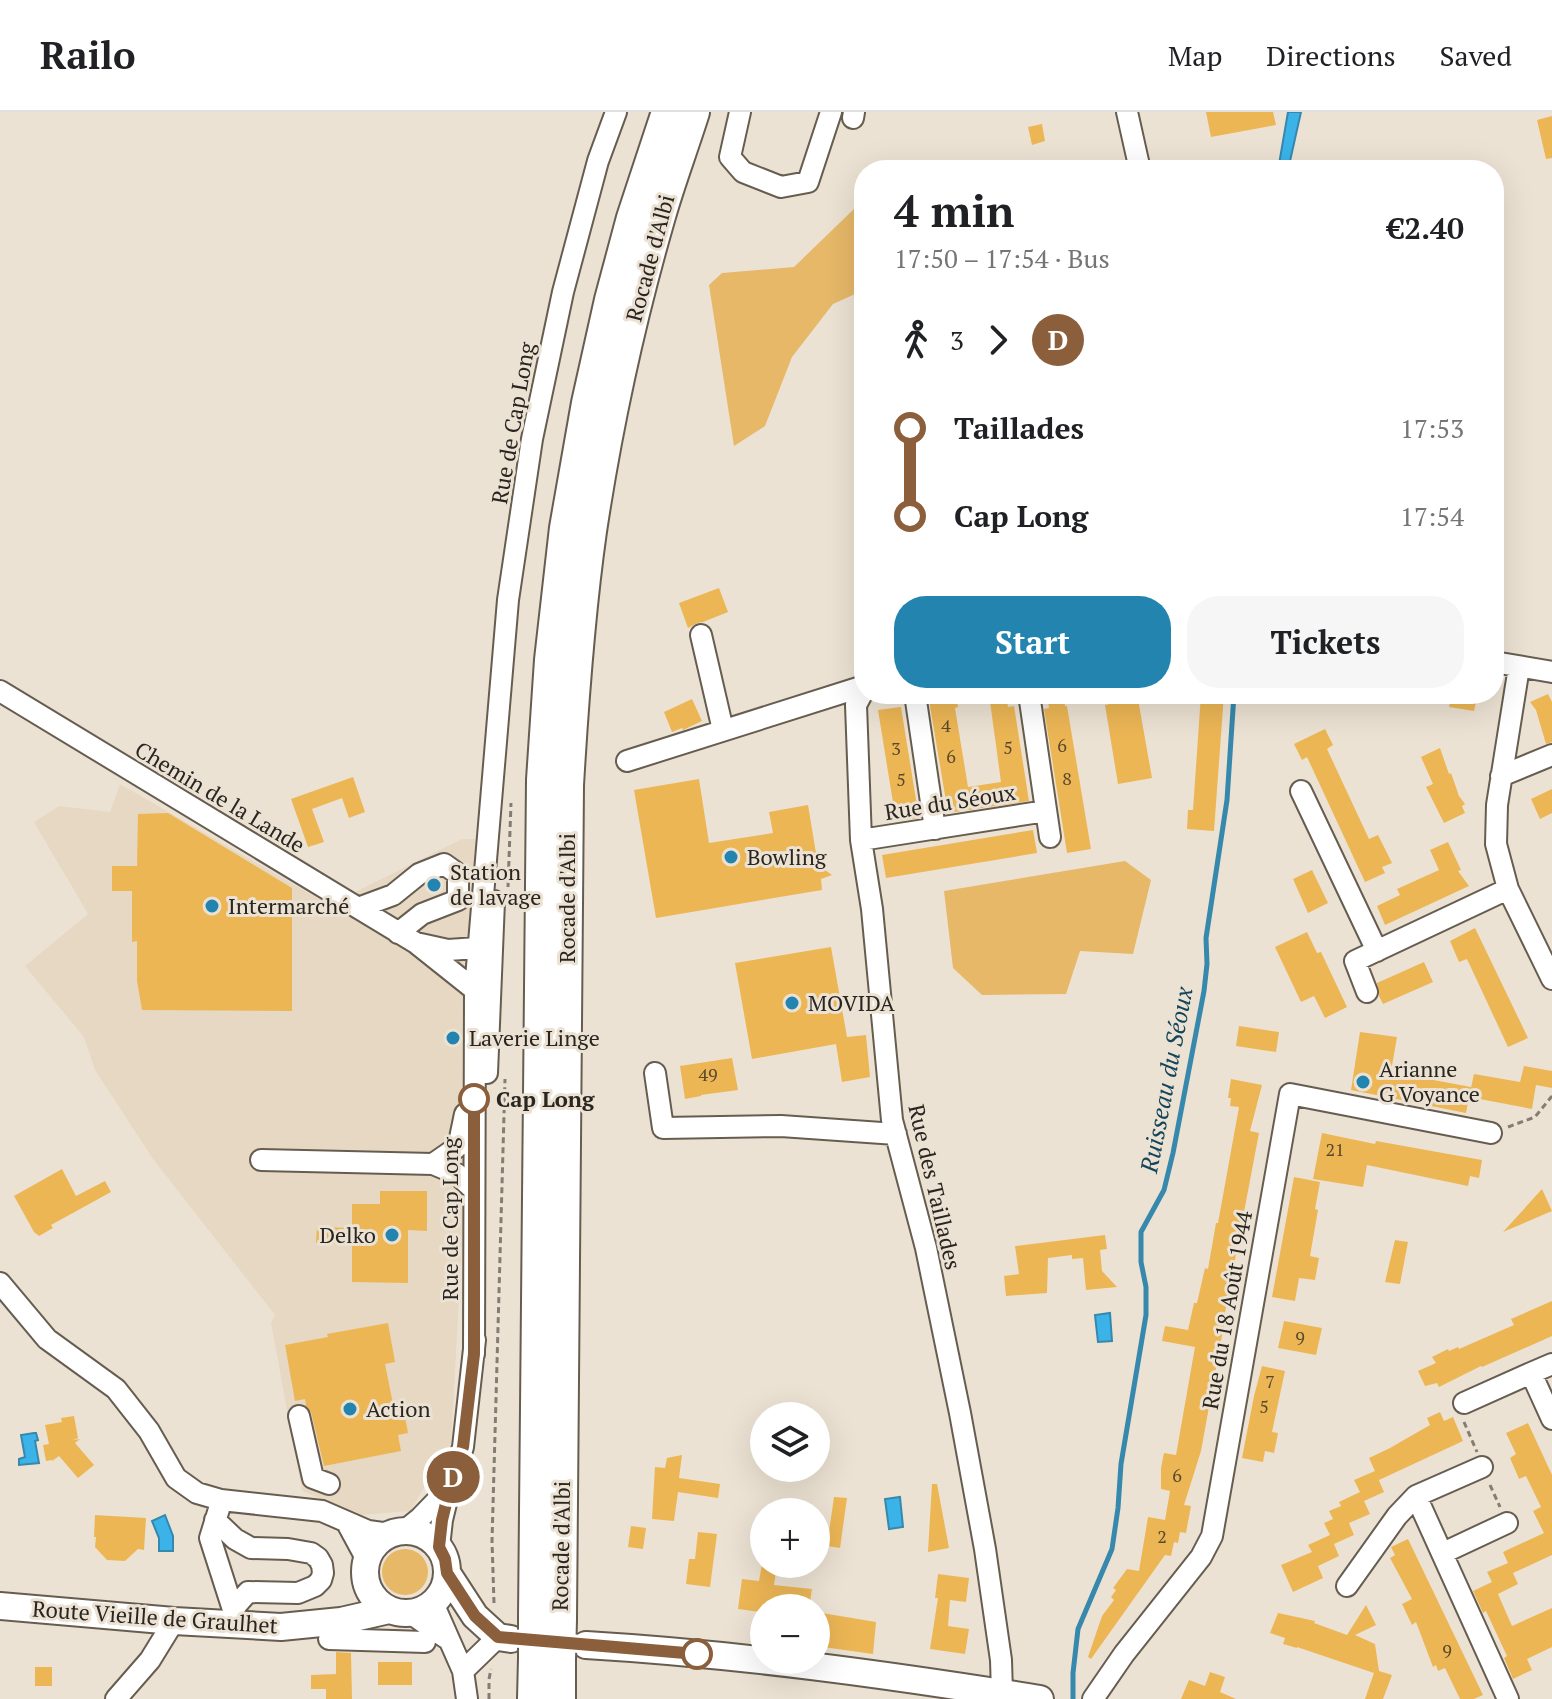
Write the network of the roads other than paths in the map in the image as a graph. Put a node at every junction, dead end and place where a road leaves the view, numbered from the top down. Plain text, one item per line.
1 (616, 112) edge
2 (667, 112) edge
3 (694, 112) edge
4 (740, 112) edge
5 (831, 112) edge
6 (1127, 112) edge
7 (1138, 160) edge
8 (701, 635) dead end
9 (1504, 664) edge
10 (1519, 667) junction
11 (1552, 672) edge
12 (0, 691) edge
13 (854, 691) edge
14 (856, 704) edge
15 (916, 704) edge
16 (1030, 704) edge
17 (723, 730) junction
18 (496, 749) junction
19 (1552, 755) edge
20 (627, 761) dead end
21 (1501, 776) junction
22 (1301, 791) dead end
23 (1046, 811) junction
24 (935, 829) junction
25 (1050, 837) dead end
26 (861, 840) junction
27 (1508, 889) junction
28 (358, 908) junction
29 (494, 915) junction
30 (398, 933) junction
31 (1543, 938) edge
32 (416, 943) junction
33 (477, 948) junction
34 (1377, 951) junction
35 (1552, 979) edge
36 (480, 983) junction
37 (1367, 992) dead end
38 (655, 1073) dead end
39 (487, 1078) junction
40 (474, 1099) junction
41 (1491, 1133) road end
42 (896, 1134) junction
43 (261, 1160) dead end
44 (433, 1164) junction
45 (473, 1189) junction
46 (0, 1283) edge
47 (474, 1354) junction
48 (1552, 1364) edge
49 (1531, 1373) junction
50 (1464, 1403) road end
51 (299, 1416) dead end
52 (1552, 1419) edge
53 (1482, 1467) road end
54 (329, 1484) dead end
55 (450, 1487) junction
56 (1416, 1496) junction
57 (218, 1510) junction
58 (347, 1523) junction
59 (1507, 1523) road end
60 (397, 1533) junction
61 (439, 1547) junction
62 (1443, 1553) junction
63 (366, 1565) junction
64 (1347, 1586) dead end
65 (419, 1601) junction
66 (0, 1606) edge
67 (235, 1616) junction
68 (548, 1618) junction
69 (174, 1621) junction
70 (320, 1632) junction
71 (425, 1642) dead end
72 (395, 1643) junction
73 (586, 1645) dead end
74 (526, 1648) junction
75 (463, 1671) junction
76 (1002, 1693) junction
77 (116, 1699) edge
78 (467, 1699) edge
79 (533, 1699) edge
80 (560, 1699) edge
81 (1040, 1699) edge
82 (1093, 1699) edge
83 (1508, 1699) edge

1 - 18 street, Rue de Cap Long
2 - 68 highway, Rocade d'Albi
3 - 68 highway, Rocade d'Albi
4 - 5 street
6 - 7 street
8 - 17 street
9 - 10 street
10 - 11 street
10 - 21 street
12 - 28 street, Chemin de la Lande
13 - 17 street
14 - 26 street, Rue des Taillades
15 - 24 street
16 - 23 street, Rue du Séoux
17 - 20 street
18 - 29 street, Rue de Cap Long
18 - 33 street, Rue de Cap Long
19 - 21 street
21 - 27 street
22 - 34 street
23 - 24 street, Rue du Séoux
23 - 25 street, Rue du Séoux
24 - 26 street, Rue du Séoux
26 - 42 street, Rue des Taillades
27 - 31 street
27 - 34 street
28 - 30 street, Chemin de la Lande
28 - 30 street
29 - 36 street
29 - 39 street, Rue de Cap Long
30 - 32 street, Chemin de la Lande
31 - 35 street
32 - 33 street, Chemin de la Lande
32 - 36 street, Chemin de la Lande
33 - 36 street
34 - 37 street
36 - 39 street
36 - 40 street, Rue de Cap Long
38 - 42 street
39 - 47 street, Rue de Cap Long
40 - 44 street
40 - 45 street, Rue de Cap Long
41 - 82 street, Rue du 18 Août 1944
42 - 76 street, Rue des Taillades
43 - 44 street
44 - 45 street
45 - 47 street, Rue de Cap Long
46 - 57 street
47 - 55 street, Rue de Cap Long
48 - 49 street
49 - 50 street
49 - 52 street
51 - 54 street
53 - 56 street
55 - 60 street, Rue de Cap Long
55 - 61 street, Rue de Cap Long
56 - 62 street
56 - 64 street
57 - 58 street
57 - 67 street
57 - 67 street
58 - 60 street
58 - 63 street
59 - 62 street
60 - 61 main road
60 - 63 main road
61 - 65 main road
62 - 83 street
63 - 65 main road
63 - 70 main road, Route Vieille de Graulhet
65 - 70 main road, Route Vieille de Graulhet
65 - 72 street
65 - 74 main road
65 - 75 street
66 - 69 main road, Route Vieille de Graulhet
67 - 69 main road, Route Vieille de Graulhet
67 - 70 main road, Route Vieille de Graulhet
68 - 74 highway, Rocade d'Albi, bridge
69 - 77 street
70 - 72 street
71 - 72 street
73 - 76 main road
74 - 75 street
74 - 79 highway, Rocade d'Albi
74 - 80 highway, Rocade d'Albi
75 - 78 street
76 - 81 main road

